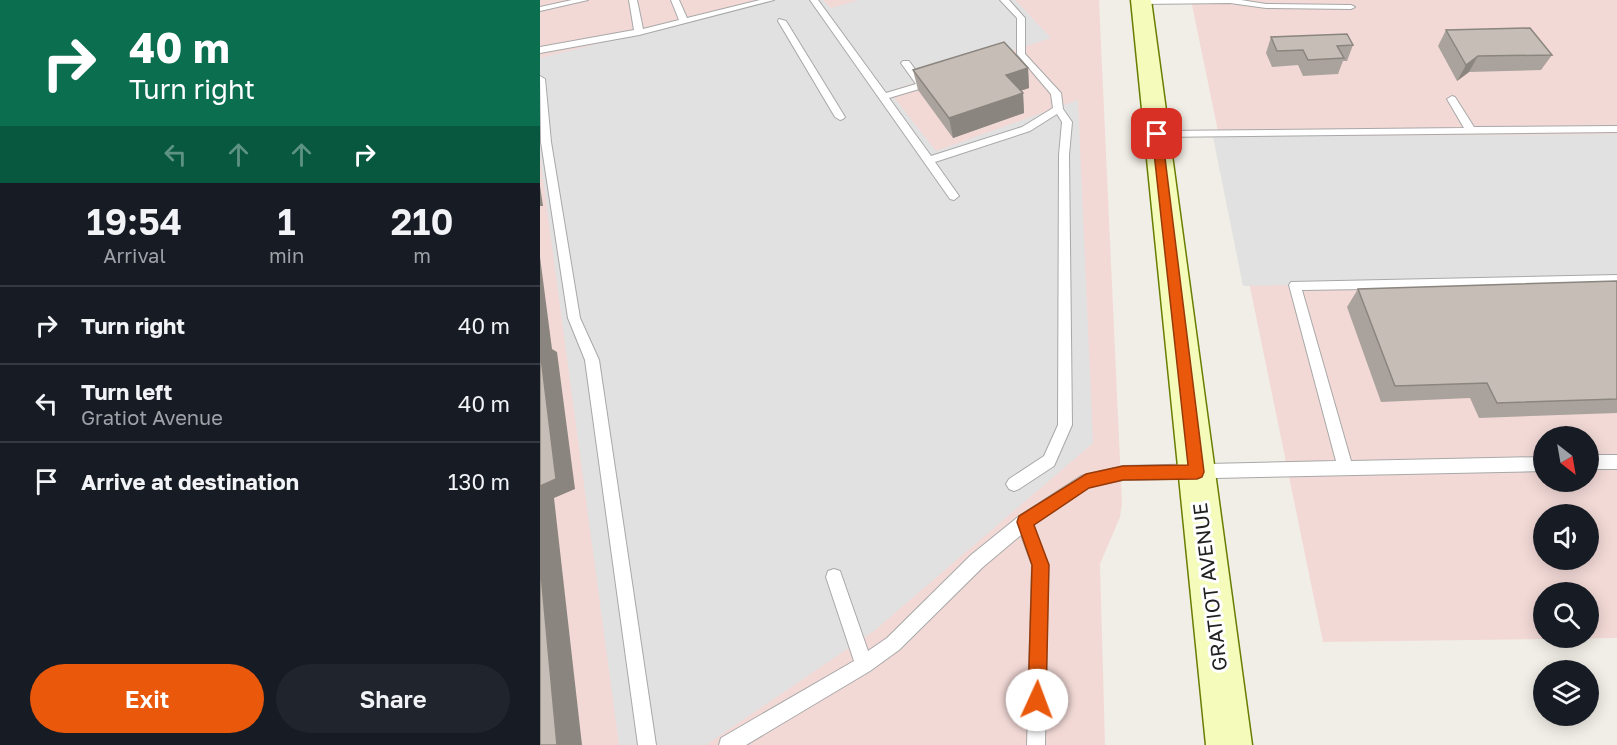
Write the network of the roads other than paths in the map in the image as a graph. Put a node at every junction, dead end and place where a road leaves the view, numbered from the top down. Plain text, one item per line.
1 (582, 0) edge
2 (633, 0) edge
3 (675, 0) edge
4 (771, 0) edge
5 (814, 0) edge
6 (1004, 0) edge
7 (1141, 1) edge
8 (1230, 1) edge
9 (1351, 7) dead end
10 (540, 9) edge
11 (684, 21) junction
12 (782, 21) dead end
13 (639, 32) junction
14 (540, 50) edge
15 (1021, 54) junction
16 (1010, 57) edge
17 (906, 63) dead end
18 (943, 78) edge
19 (540, 79) edge
20 (921, 86) junction
21 (884, 97) junction
22 (1452, 99) dead end
23 (1058, 109) junction
24 (840, 117) dead end
25 (1617, 129) edge
26 (1471, 131) junction
27 (1157, 134) junction
28 (928, 160) junction
29 (954, 196) dead end
30 (1617, 280) edge
31 (1599, 462) edge
32 (1617, 462) edge
33 (1533, 464) edge
34 (1345, 468) junction
35 (1197, 472) junction
36 (1014, 484) dead end
37 (1024, 522) junction
38 (834, 578) dead end
39 (864, 665) junction
40 (647, 745) edge
41 (728, 745) edge
42 (1036, 745) edge
43 (1229, 745) edge

1 - 10 lane
2 - 13 lane
3 - 11 lane
4 - 11 lane
5 - 21 lane
6 - 15 lane
7 - 8 lane
7 - 27 main road, GRATIOT AVENUE
8 - 9 lane
11 - 13 lane
12 - 24 lane
13 - 14 lane
15 - 16 lane
15 - 23 lane
17 - 20 lane
18 - 20 lane
19 - 40 lane
20 - 21 lane
21 - 28 lane
22 - 26 lane
23 - 28 lane
23 - 36 lane
25 - 26 lane
26 - 27 lane
27 - 35 main road, GRATIOT AVENUE
28 - 29 lane
30 - 34 lane
31 - 32 lane
33 - 34 lane
34 - 35 lane
35 - 37 lane
35 - 43 main road, GRATIOT AVENUE
37 - 39 lane
37 - 42 lane
38 - 39 lane
39 - 41 lane

